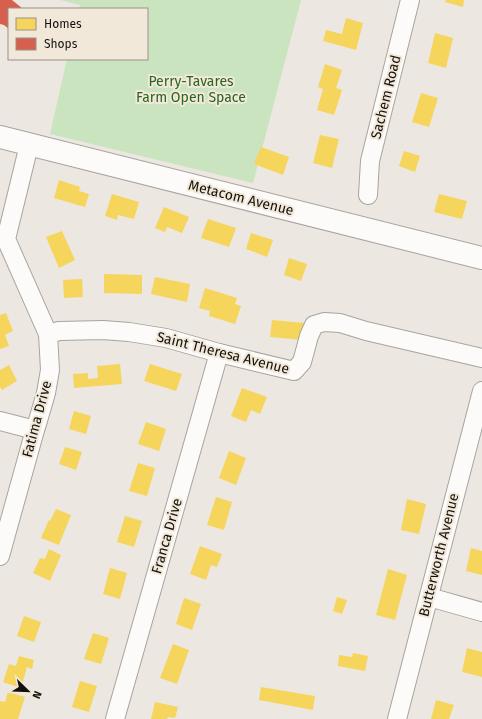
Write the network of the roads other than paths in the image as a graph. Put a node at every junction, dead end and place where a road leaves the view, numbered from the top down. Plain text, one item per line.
1 (410, 0) edge
2 (0, 137) edge
3 (29, 145) junction
4 (368, 195) dead end
5 (3, 240) edge
6 (482, 258) edge
7 (48, 334) junction
8 (219, 353) junction
9 (482, 358) edge
10 (482, 391) edge
11 (0, 421) edge
12 (35, 430) junction
13 (0, 556) edge
14 (429, 598) junction
15 (482, 612) edge
16 (115, 719) edge
17 (397, 719) edge

1 - 4 street, Sachem Road
2 - 3 main road, Metacom Avenue
3 - 5 street, Fatima Drive
3 - 6 main road, Metacom Avenue
5 - 7 street, Fatima Drive
7 - 8 street, Saint Theresa Avenue
7 - 12 street, Fatima Drive
8 - 9 street, Saint Theresa Avenue
8 - 16 street, Franca Drive
10 - 14 street, Butterworth Avenue
11 - 12 street
12 - 13 street, Fatima Drive
14 - 15 street
14 - 17 street, Butterworth Avenue

